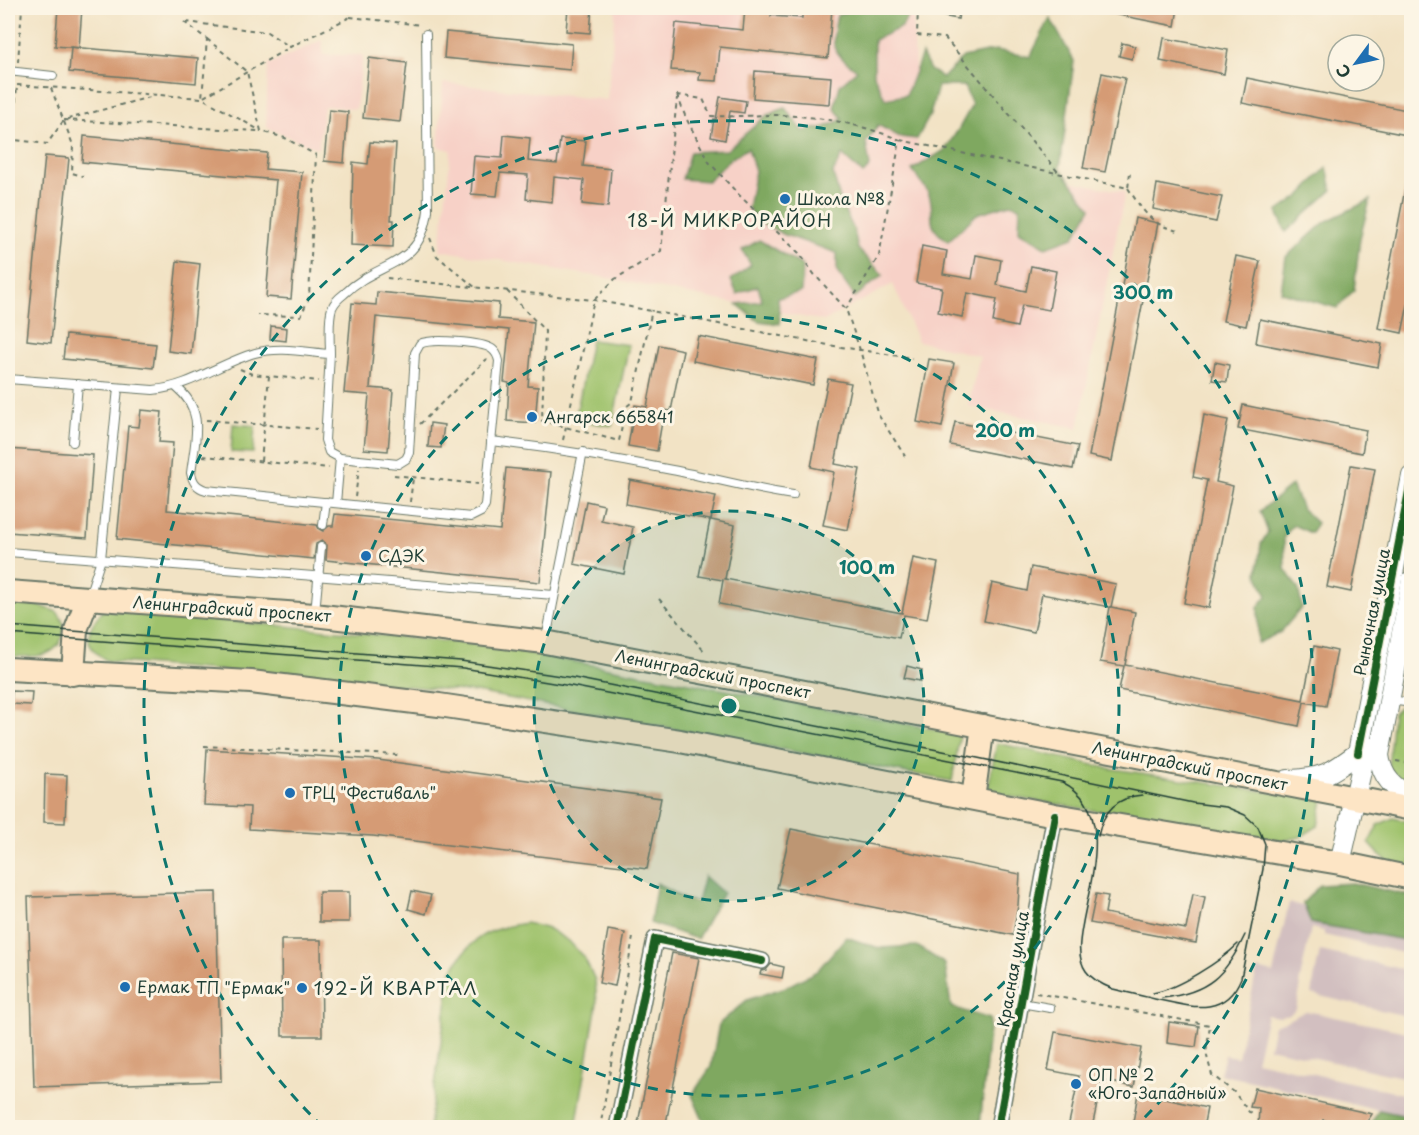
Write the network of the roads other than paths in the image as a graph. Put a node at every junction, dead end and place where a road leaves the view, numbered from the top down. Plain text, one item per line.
1 (426, 29) road end
2 (8, 71) edge
3 (53, 76) dead end
4 (330, 354) junction
5 (8, 379) edge
6 (78, 384) junction
7 (176, 387) junction
8 (118, 388) junction
9 (491, 441) junction
10 (73, 442) dead end
11 (583, 452) junction
12 (340, 458) junction
13 (1411, 483) edge
14 (793, 495) dead end
15 (326, 502) junction
16 (336, 503) junction
17 (323, 525) dead end
18 (321, 546) dead end
19 (8, 552) edge
20 (101, 559) junction
21 (318, 576) junction
22 (1412, 580) edge
23 (8, 592) edge
24 (554, 595) junction
25 (88, 598) junction
26 (314, 615) junction
27 (545, 642) junction
28 (8, 669) edge
29 (73, 674) junction
30 (1389, 700) junction
31 (1412, 703) edge
32 (983, 726) junction
33 (1381, 741) junction
34 (1361, 755) junction
35 (1265, 781) junction
36 (1354, 796) junction
37 (973, 798) junction
38 (1412, 798) edge
39 (1412, 809) edge
40 (1055, 815) junction
41 (1340, 863) junction
42 (1412, 878) edge
43 (762, 961) dead end
44 (1021, 1003) junction
45 (1050, 1008) dead end
46 (617, 1128) edge
47 (998, 1128) edge

1 - 4 lane
2 - 3 lane
4 - 7 lane
4 - 12 lane
5 - 6 lane
6 - 8 lane
6 - 10 lane
7 - 8 lane
7 - 15 lane
8 - 20 lane
9 - 11 lane
9 - 12 lane
9 - 16 lane
11 - 14 lane
11 - 24 lane
12 - 16 lane
13 - 34 street, Рыночная улица
15 - 16 lane
15 - 17 lane
18 - 21 lane
19 - 20 lane
20 - 21 lane
20 - 25 lane
21 - 24 lane
21 - 26 lane
22 - 30 street, Рыночная улица
23 - 25 main road, Ленинградский проспект
24 - 27 lane
25 - 26 main road, Ленинградский проспект
25 - 29 main road
26 - 27 main road, Ленинградский проспект
27 - 32 main road, Ленинградский проспект
28 - 29 main road
29 - 37 main road
30 - 31 lane
30 - 33 street, Рыночная улица
32 - 35 main road, Ленинградский проспект
32 - 37 main road
33 - 34 street
33 - 38 street, Рыночная улица
34 - 35 street
34 - 36 street, Рыночная улица
35 - 36 main road, Ленинградский проспект
36 - 39 main road, Ленинградский проспект
36 - 41 street, Рыночная улица
37 - 40 main road
40 - 41 main road
40 - 44 street, Красная улица
41 - 42 main road
43 - 46 street
44 - 45 lane
44 - 47 street, Красная улица

